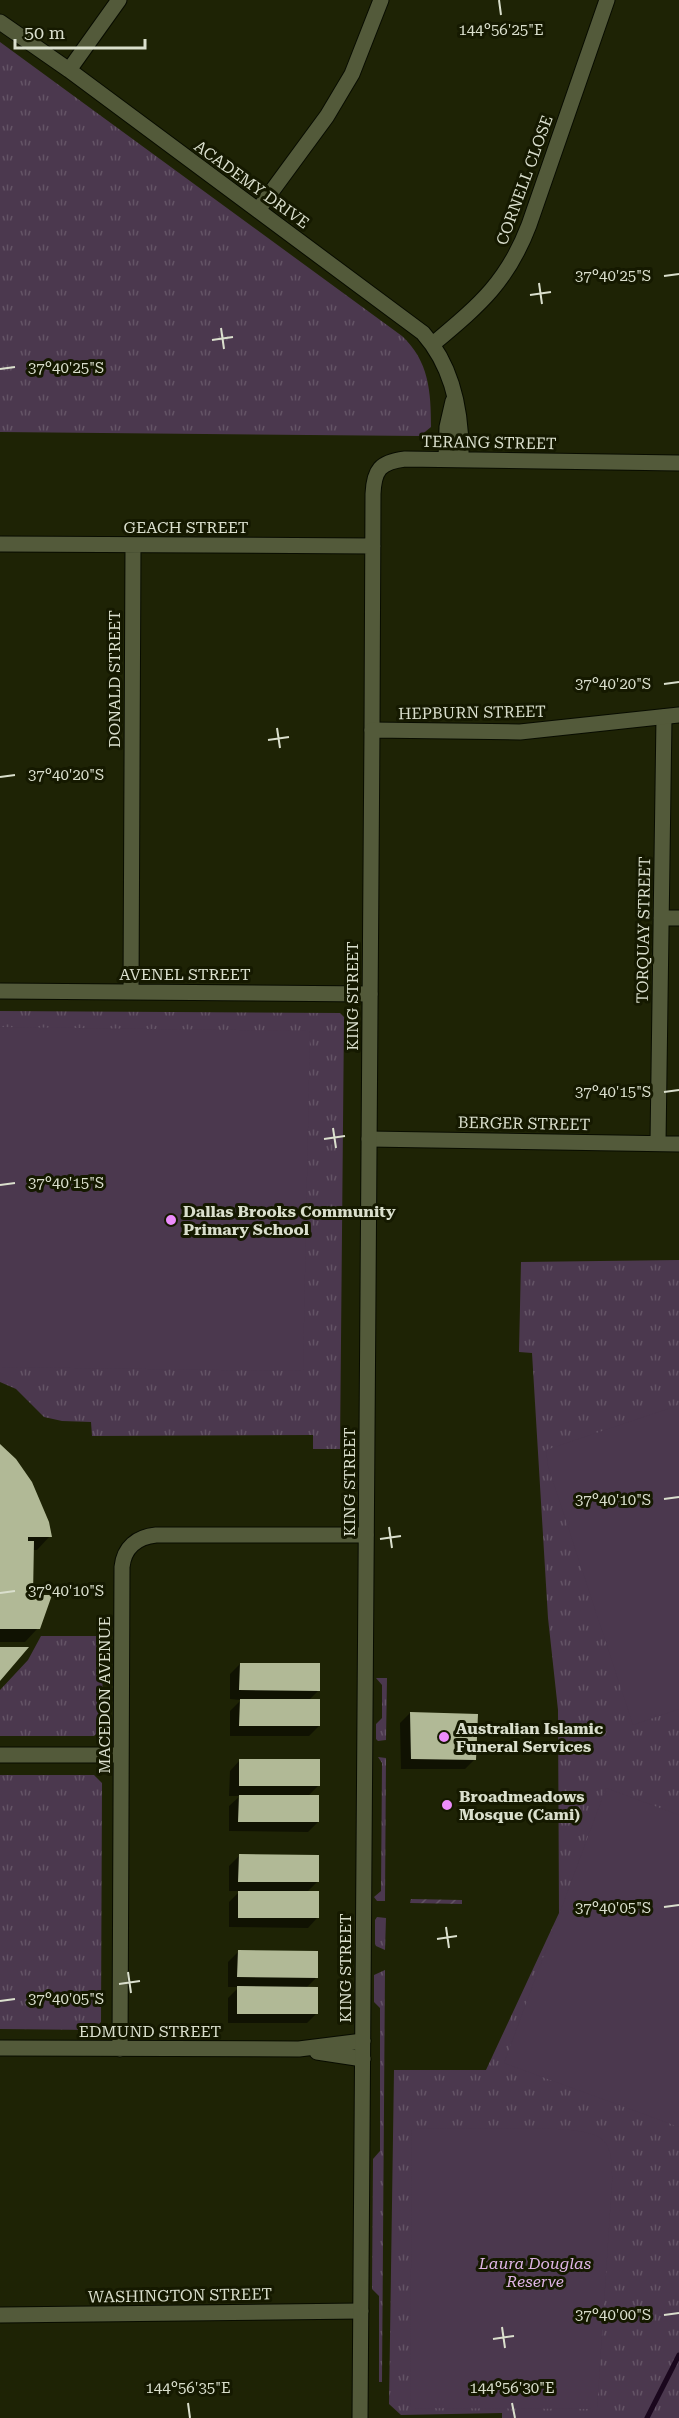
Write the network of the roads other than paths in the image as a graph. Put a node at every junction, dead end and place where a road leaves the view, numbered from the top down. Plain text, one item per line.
1 (119, 0) edge
2 (381, 0) edge
3 (607, 0) edge
4 (0, 22) edge
5 (69, 70) junction
6 (258, 210) junction
7 (433, 344) junction
8 (453, 398) junction
9 (446, 459) junction
10 (462, 460) junction
11 (679, 463) edge
12 (0, 544) edge
13 (133, 545) junction
14 (373, 546) junction
15 (672, 716) edge
16 (372, 730) junction
17 (662, 918) junction
18 (679, 918) edge
19 (0, 991) edge
20 (131, 992) junction
21 (370, 994) junction
22 (369, 1138) junction
23 (658, 1143) junction
24 (679, 1144) edge
25 (366, 1535) junction
26 (0, 1755) edge
27 (121, 1755) junction
28 (363, 2041) junction
29 (0, 2048) edge
30 (120, 2049) junction
31 (299, 2049) junction
32 (363, 2059) junction
33 (361, 2312) junction
34 (0, 2315) edge
35 (360, 2418) edge

1 - 5 street
2 - 6 street
3 - 7 street, CORNELL CLOSE
4 - 5 street, ACADEMY DRIVE
5 - 6 street, ACADEMY DRIVE
6 - 7 street, ACADEMY DRIVE
7 - 8 street, ACADEMY DRIVE
8 - 9 street, ACADEMY DRIVE
8 - 10 street, ACADEMY DRIVE
9 - 10 street, TERANG STREET
9 - 14 street, TERANG STREET
10 - 11 street, TERANG STREET
12 - 13 street, GEACH STREET
13 - 14 street, GEACH STREET
13 - 20 street, DONALD STREET
14 - 16 street, KING STREET
15 - 16 street, HEPBURN STREET
15 - 17 street, TORQUAY STREET
16 - 21 street, KING STREET
17 - 18 street
17 - 23 street, TORQUAY STREET
19 - 20 street, AVENEL STREET
20 - 21 street, AVENEL STREET
21 - 22 street, KING STREET
22 - 23 street, BERGER STREET
22 - 25 street, KING STREET
23 - 24 street, BERGER STREET
25 - 27 street, MACEDON AVENUE
25 - 28 street, KING STREET
26 - 27 street
27 - 30 street, MACEDON AVENUE
28 - 31 street, EDMUND STREET
28 - 32 street, KING STREET
29 - 30 street, EDMUND STREET
30 - 31 street, EDMUND STREET
31 - 32 street, EDMUND STREET
32 - 33 street, KING STREET
33 - 34 street, WASHINGTON STREET
33 - 35 street, KING STREET

